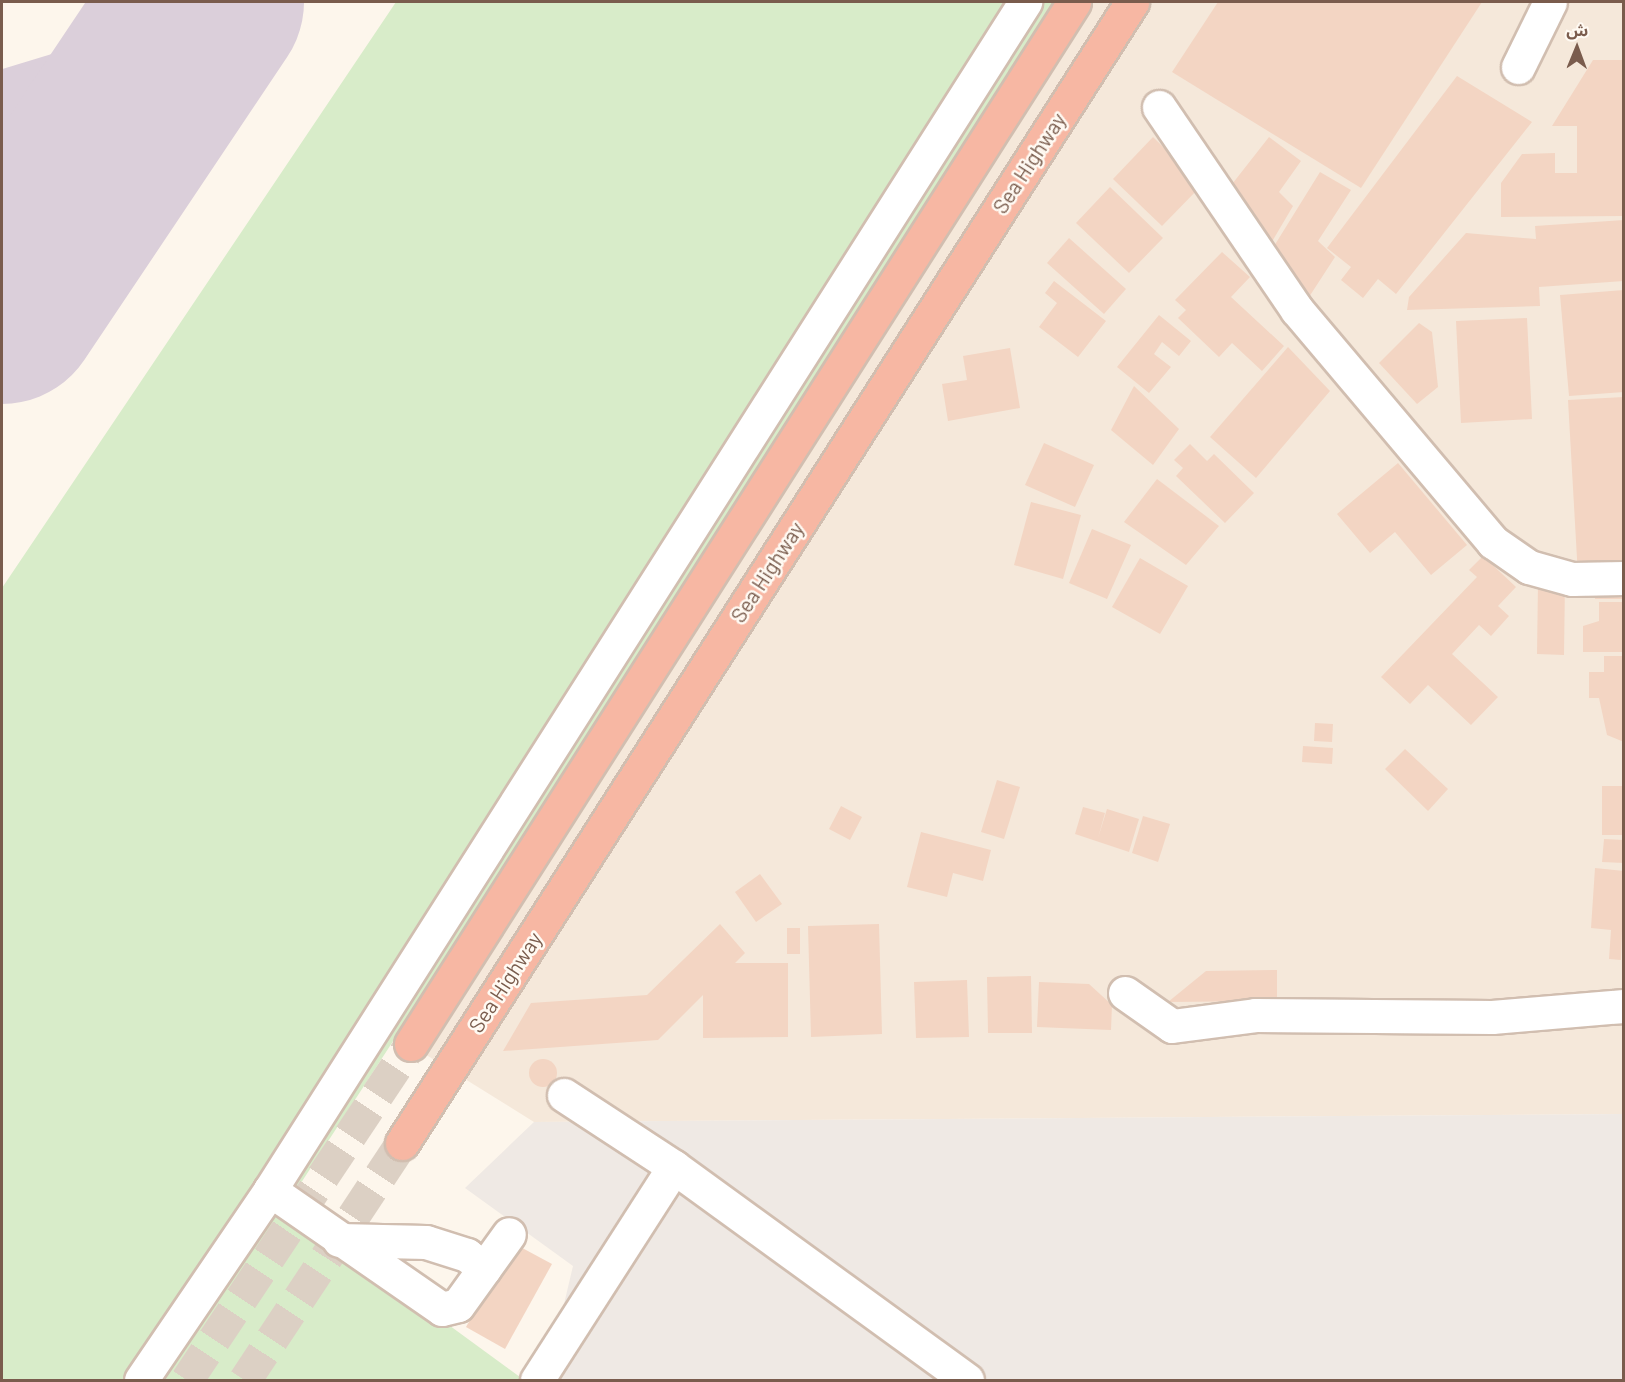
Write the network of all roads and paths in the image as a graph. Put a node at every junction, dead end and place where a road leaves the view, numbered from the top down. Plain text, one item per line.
1 (1025, 2) edge
2 (1074, 2) edge
3 (1132, 2) edge
4 (1550, 2) edge
5 (1518, 66) dead end
6 (1159, 107) dead end
7 (1623, 578) edge
8 (1125, 993) dead end
9 (1623, 1006) edge
10 (411, 1044) tunnel mouth
11 (564, 1095) dead end
12 (402, 1143) tunnel mouth
13 (674, 1167) junction
14 (270, 1190) junction
15 (509, 1234) dead end
16 (339, 1240) junction
17 (484, 1269) junction
18 (141, 1380) edge
19 (537, 1380) edge
20 (966, 1380) edge

1 - 14 street
2 - 10 highway
3 - 12 highway, Sea Highway
4 - 5 street
6 - 7 street
8 - 9 street
11 - 13 street
13 - 19 street
13 - 20 street
14 - 16 street
14 - 18 street
15 - 17 street
16 - 17 street
16 - 17 street

